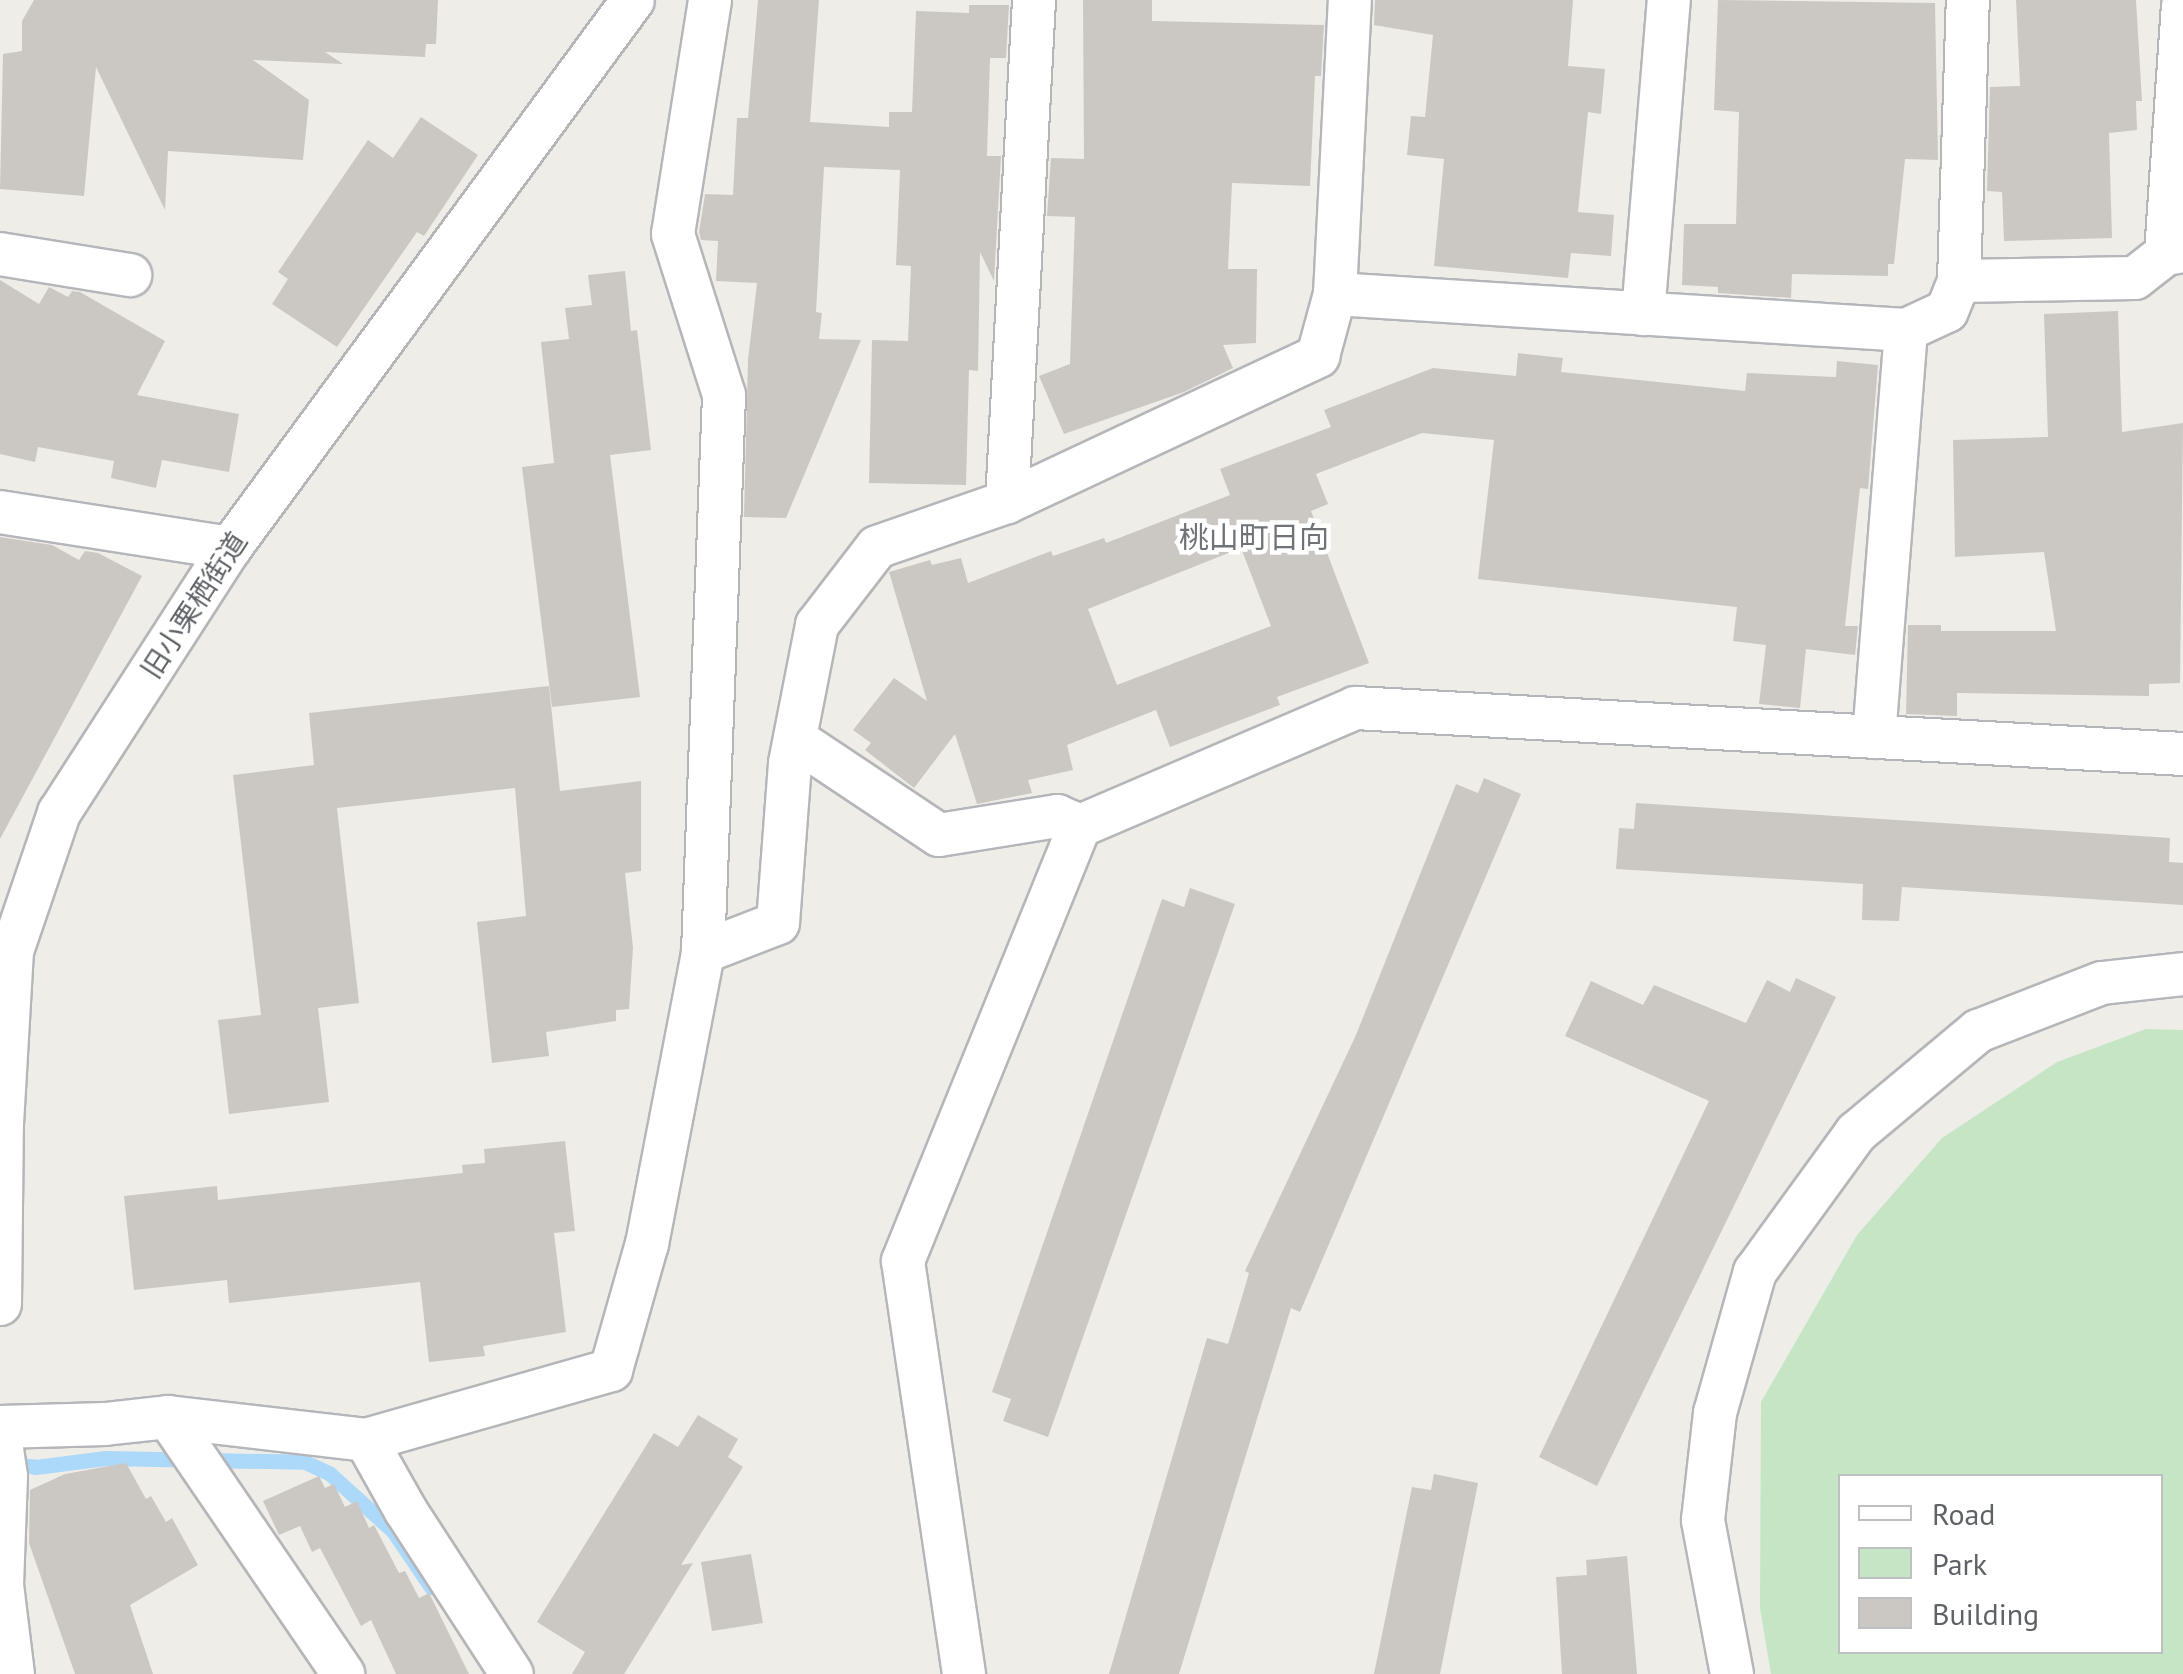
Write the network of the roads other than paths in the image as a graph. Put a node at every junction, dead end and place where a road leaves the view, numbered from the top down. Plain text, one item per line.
1 (633, 0) edge
2 (710, 0) edge
3 (1034, 0) edge
4 (1350, 0) edge
5 (1669, 0) edge
6 (1968, 0) edge
7 (2183, 8) edge
8 (2174, 253) edge
9 (0, 254) edge
10 (130, 276) dead end
11 (1958, 281) junction
12 (1335, 294) junction
13 (1643, 314) junction
14 (1906, 330) junction
15 (1007, 502) junction
16 (0, 512) edge
17 (230, 548) junction
18 (1874, 737) junction
19 (794, 739) junction
20 (2183, 754) edge
21 (1080, 826) junction
22 (6, 951) edge
23 (702, 952) junction
24 (2183, 974) edge
25 (0, 1304) edge
26 (172, 1422) junction
27 (0, 1427) edge
28 (366, 1440) junction
29 (3, 1465) edge
30 (12, 1674) edge
31 (343, 1674) edge
32 (512, 1674) edge
33 (964, 1674) edge
34 (1732, 1674) edge

1 - 17 street, 旧小栗栖街道
2 - 23 street
3 - 15 street
4 - 12 street
5 - 13 street
6 - 11 street
7 - 8 street
8 - 11 street
9 - 10 street
11 - 14 street
12 - 13 street
12 - 15 street
13 - 14 street
14 - 18 street
15 - 19 street
16 - 17 street
17 - 22 street, 旧小栗栖街道
18 - 20 street
18 - 21 street
19 - 21 street
19 - 23 street
21 - 33 street
22 - 25 street, 旧小栗栖街道
23 - 28 street
24 - 34 street
26 - 27 street
26 - 28 street
26 - 31 street
28 - 32 street
29 - 30 street

